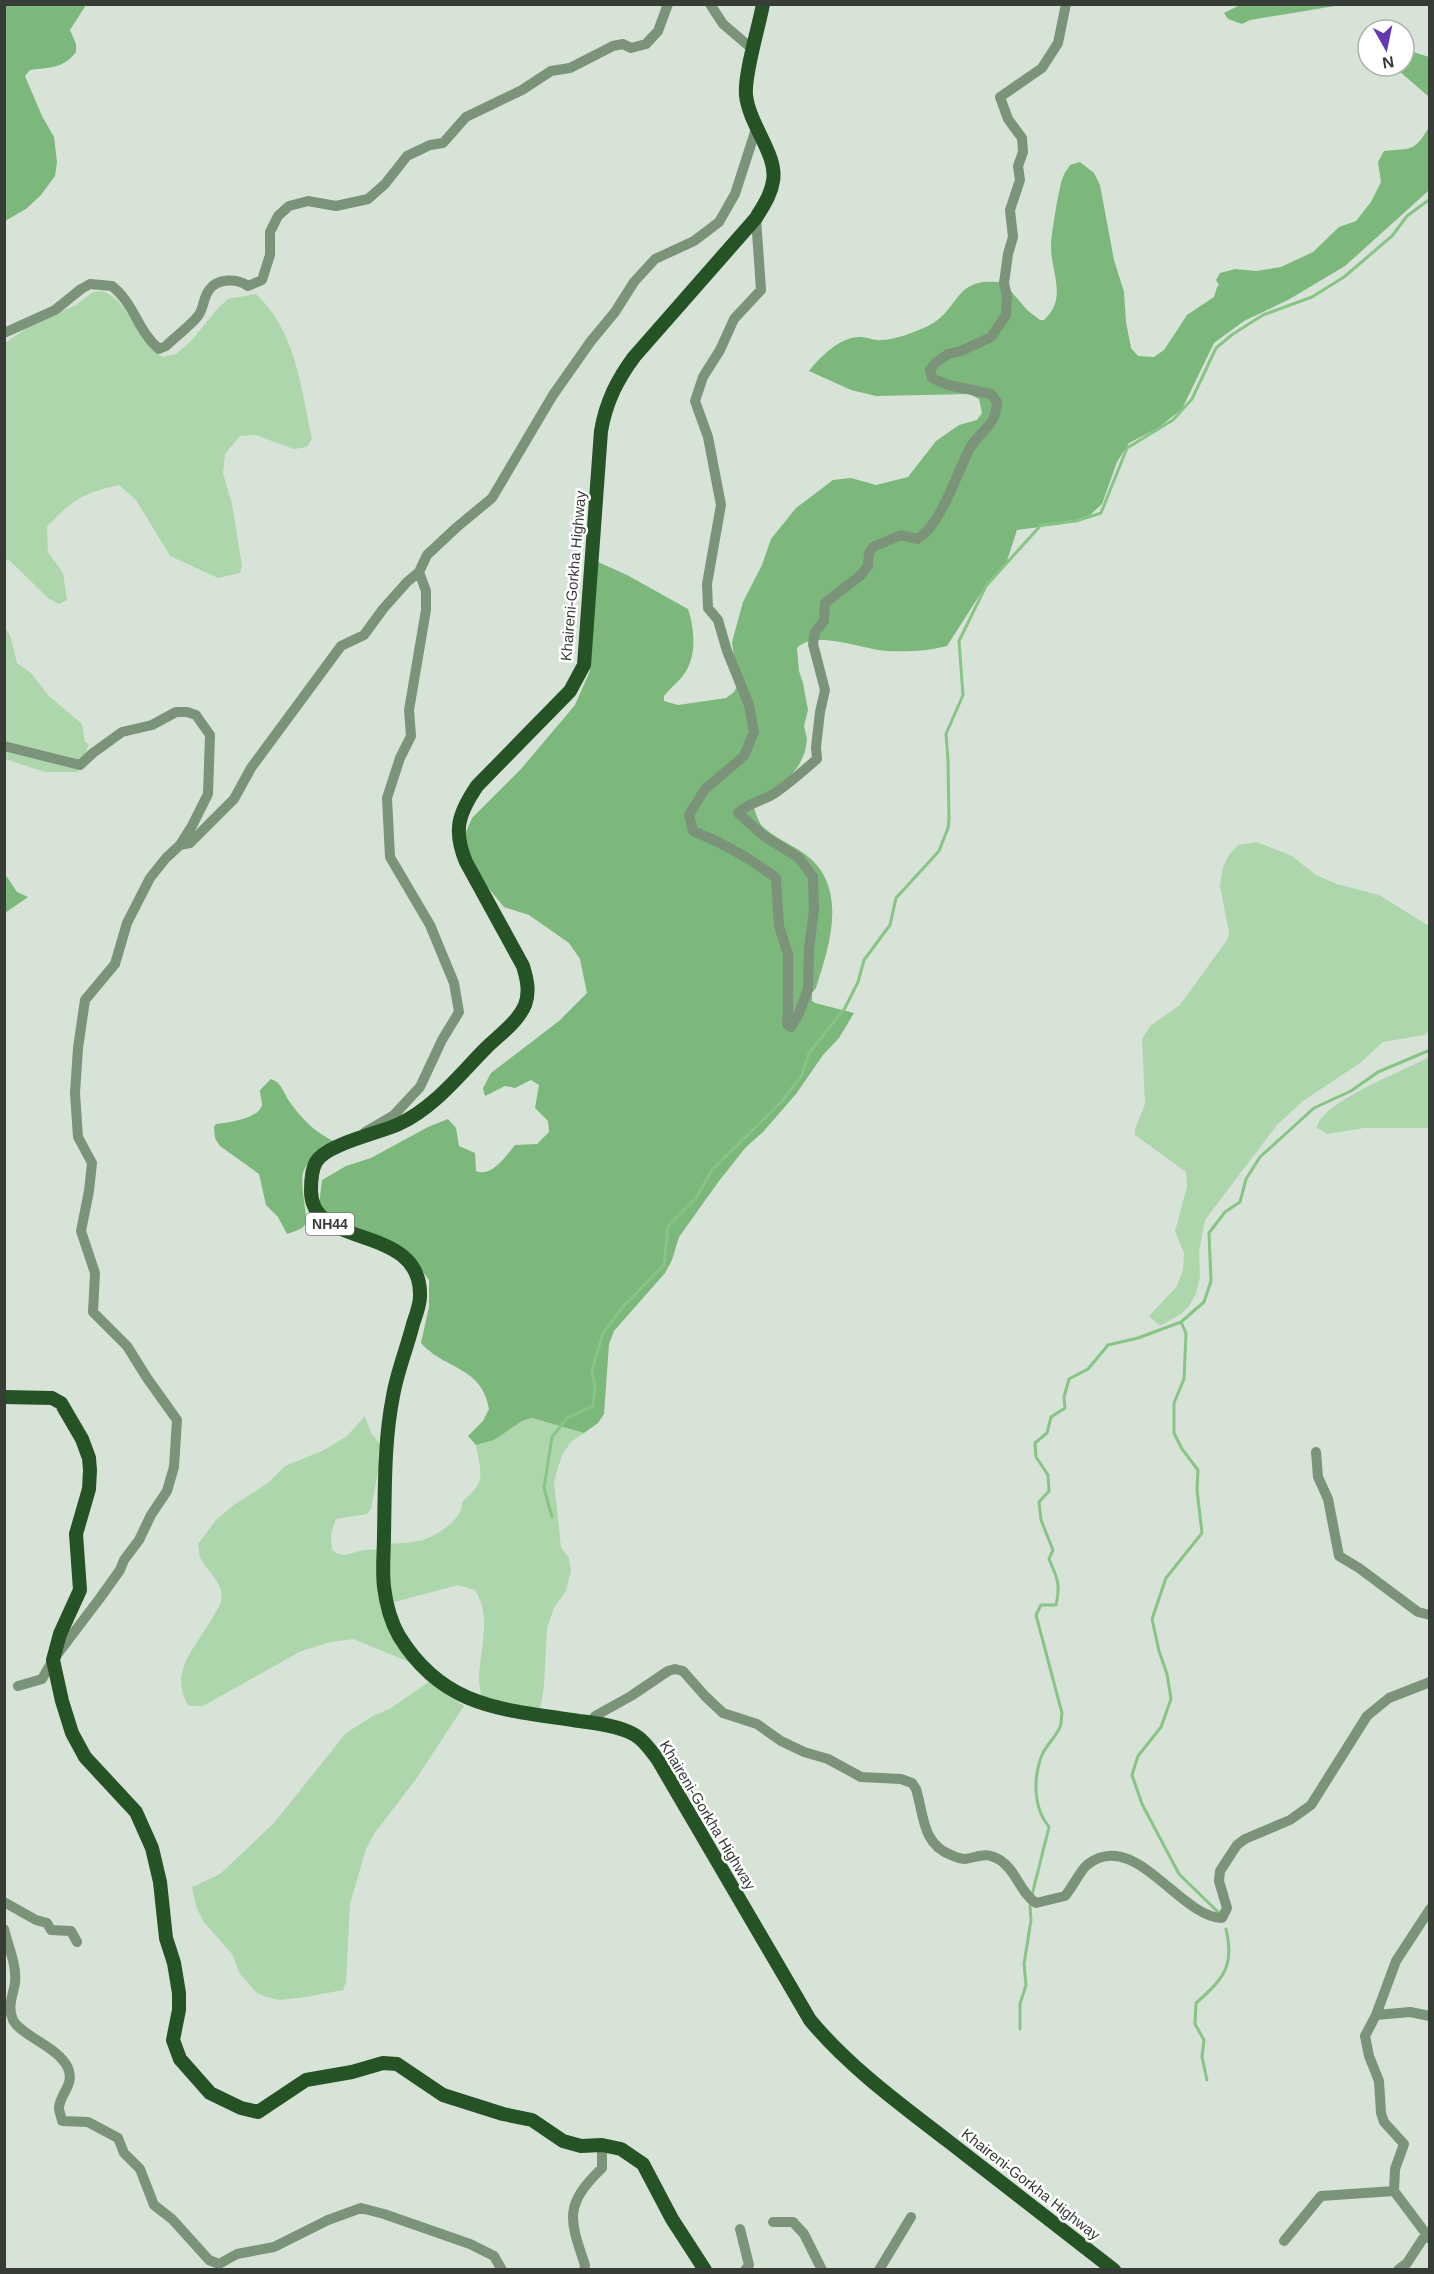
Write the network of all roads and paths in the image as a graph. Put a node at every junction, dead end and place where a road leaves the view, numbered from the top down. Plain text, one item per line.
1 (668, 4) edge
2 (710, 4) edge
3 (763, 4) edge
4 (1066, 4) edge
5 (754, 46) junction
6 (756, 129) junction
7 (756, 218) junction
8 (4, 333) edge
9 (419, 572) junction
10 (4, 746) edge
11 (180, 845) junction
12 (352, 1140) junction
13 (4, 1397) edge
14 (1316, 1452) dead end
15 (1430, 1615) edge
16 (53, 1660) junction
17 (1430, 1682) edge
18 (18, 1686) dead end
19 (592, 1723) junction
20 (4, 1902) edge
21 (1430, 1909) edge
22 (4, 1929) edge
23 (77, 1942) dead end
24 (1376, 2015) junction
25 (1430, 2016) edge
26 (602, 2145) junction
27 (1394, 2191) junction
28 (911, 2217) dead end
29 (773, 2222) dead end
30 (740, 2229) dead end
31 (1427, 2237) edge
32 (1284, 2241) dead end
33 (502, 2270) edge
34 (584, 2270) edge
35 (705, 2270) edge
36 (746, 2270) edge
37 (822, 2270) edge
38 (879, 2270) edge
39 (1114, 2270) edge
40 (1398, 2270) edge

1 - 8 street
2 - 5 street
3 - 5 main road, Khaireni-Gorkha Highway / NH44
4 - 7 street
5 - 6 main road, Khaireni-Gorkha Highway / NH44
6 - 7 main road, Khaireni-Gorkha Highway / NH44
6 - 9 street
7 - 12 main road, Khaireni-Gorkha Highway / NH44
9 - 11 street
9 - 12 street
10 - 11 street
11 - 16 street
12 - 19 main road, Khaireni-Gorkha Highway / NH44
13 - 16 main road
14 - 15 street
16 - 18 street
16 - 26 main road
17 - 19 street
19 - 39 main road, Khaireni-Gorkha Highway / NH44
20 - 23 street
21 - 24 street
22 - 33 street
24 - 25 street
24 - 27 street
26 - 34 street
26 - 35 main road
27 - 31 street
27 - 32 street
28 - 38 street
29 - 37 street
30 - 36 street
31 - 40 street

